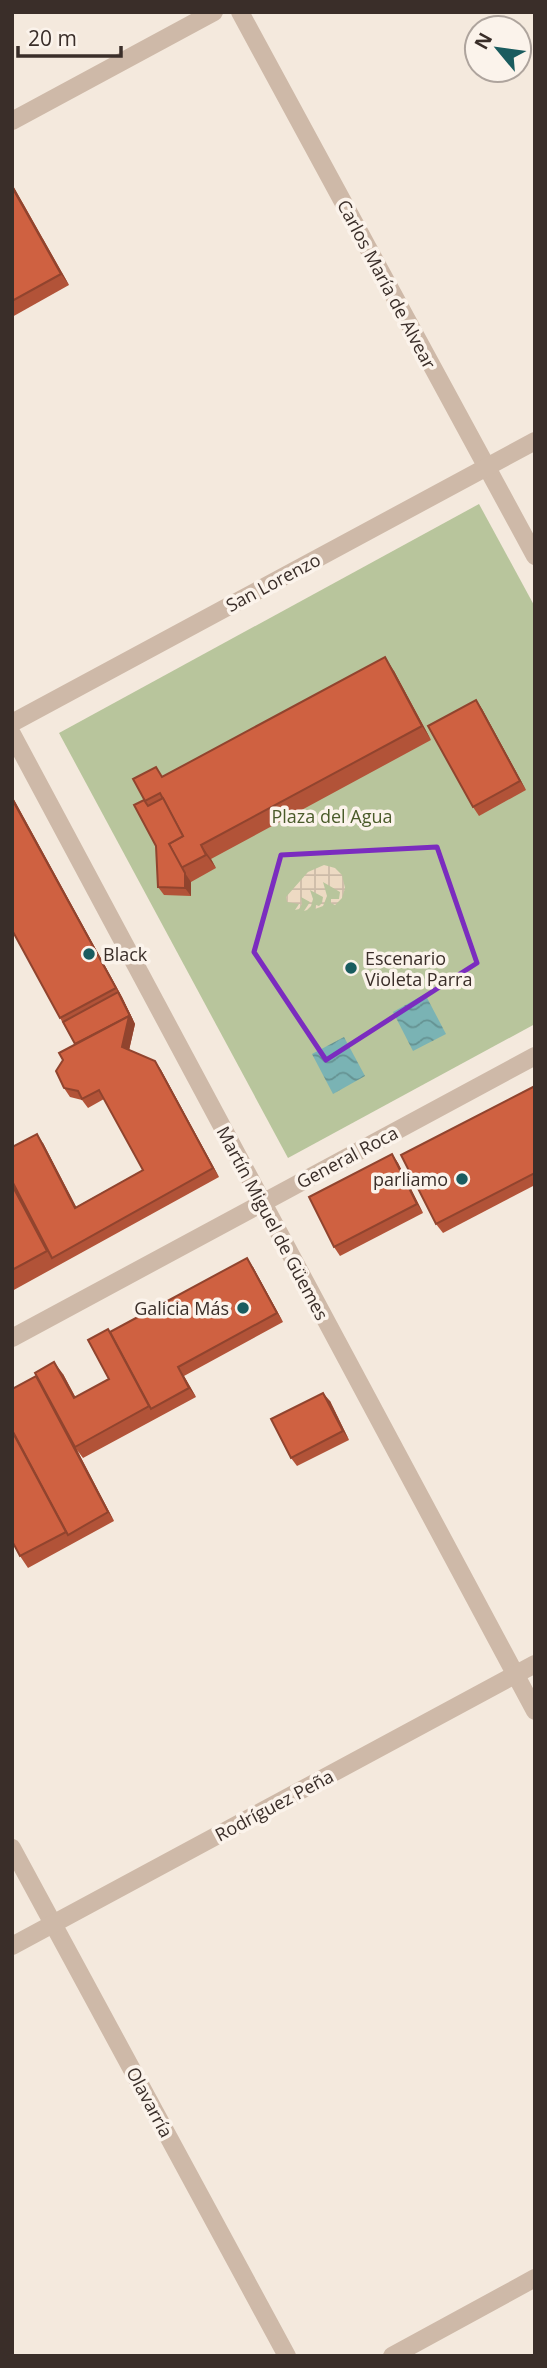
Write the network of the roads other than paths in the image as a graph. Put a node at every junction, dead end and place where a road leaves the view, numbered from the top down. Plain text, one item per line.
1 (214, 12) edge
2 (240, 12) edge
3 (12, 121) edge
4 (535, 441) edge
5 (486, 467) junction
6 (535, 556) edge
7 (12, 723) edge
8 (12, 734) edge
9 (535, 1056) edge
10 (262, 1203) junction
11 (12, 1338) edge
12 (535, 1664) edge
13 (514, 1675) junction
14 (535, 1711) edge
15 (12, 1848) edge
16 (53, 1924) junction
17 (12, 1946) edge
18 (535, 2278) edge
19 (287, 2356) edge
20 (391, 2356) edge

1 - 3 street
2 - 5 street, Carlos María de Alvear
4 - 5 street, San Lorenzo
5 - 6 street, Carlos María de Alvear
5 - 7 street, San Lorenzo
8 - 10 street, Martín Miguel de Güemes
9 - 10 street, General Roca
10 - 11 street, General Roca
10 - 13 street, Martín Miguel de Güemes
12 - 13 street, Rodríguez Peña
13 - 14 street, Martín Miguel de Güemes
13 - 16 street, Rodríguez Peña
15 - 16 street, Olavarría
16 - 17 street, Rodríguez Peña
16 - 19 street, Olavarría
18 - 20 street

